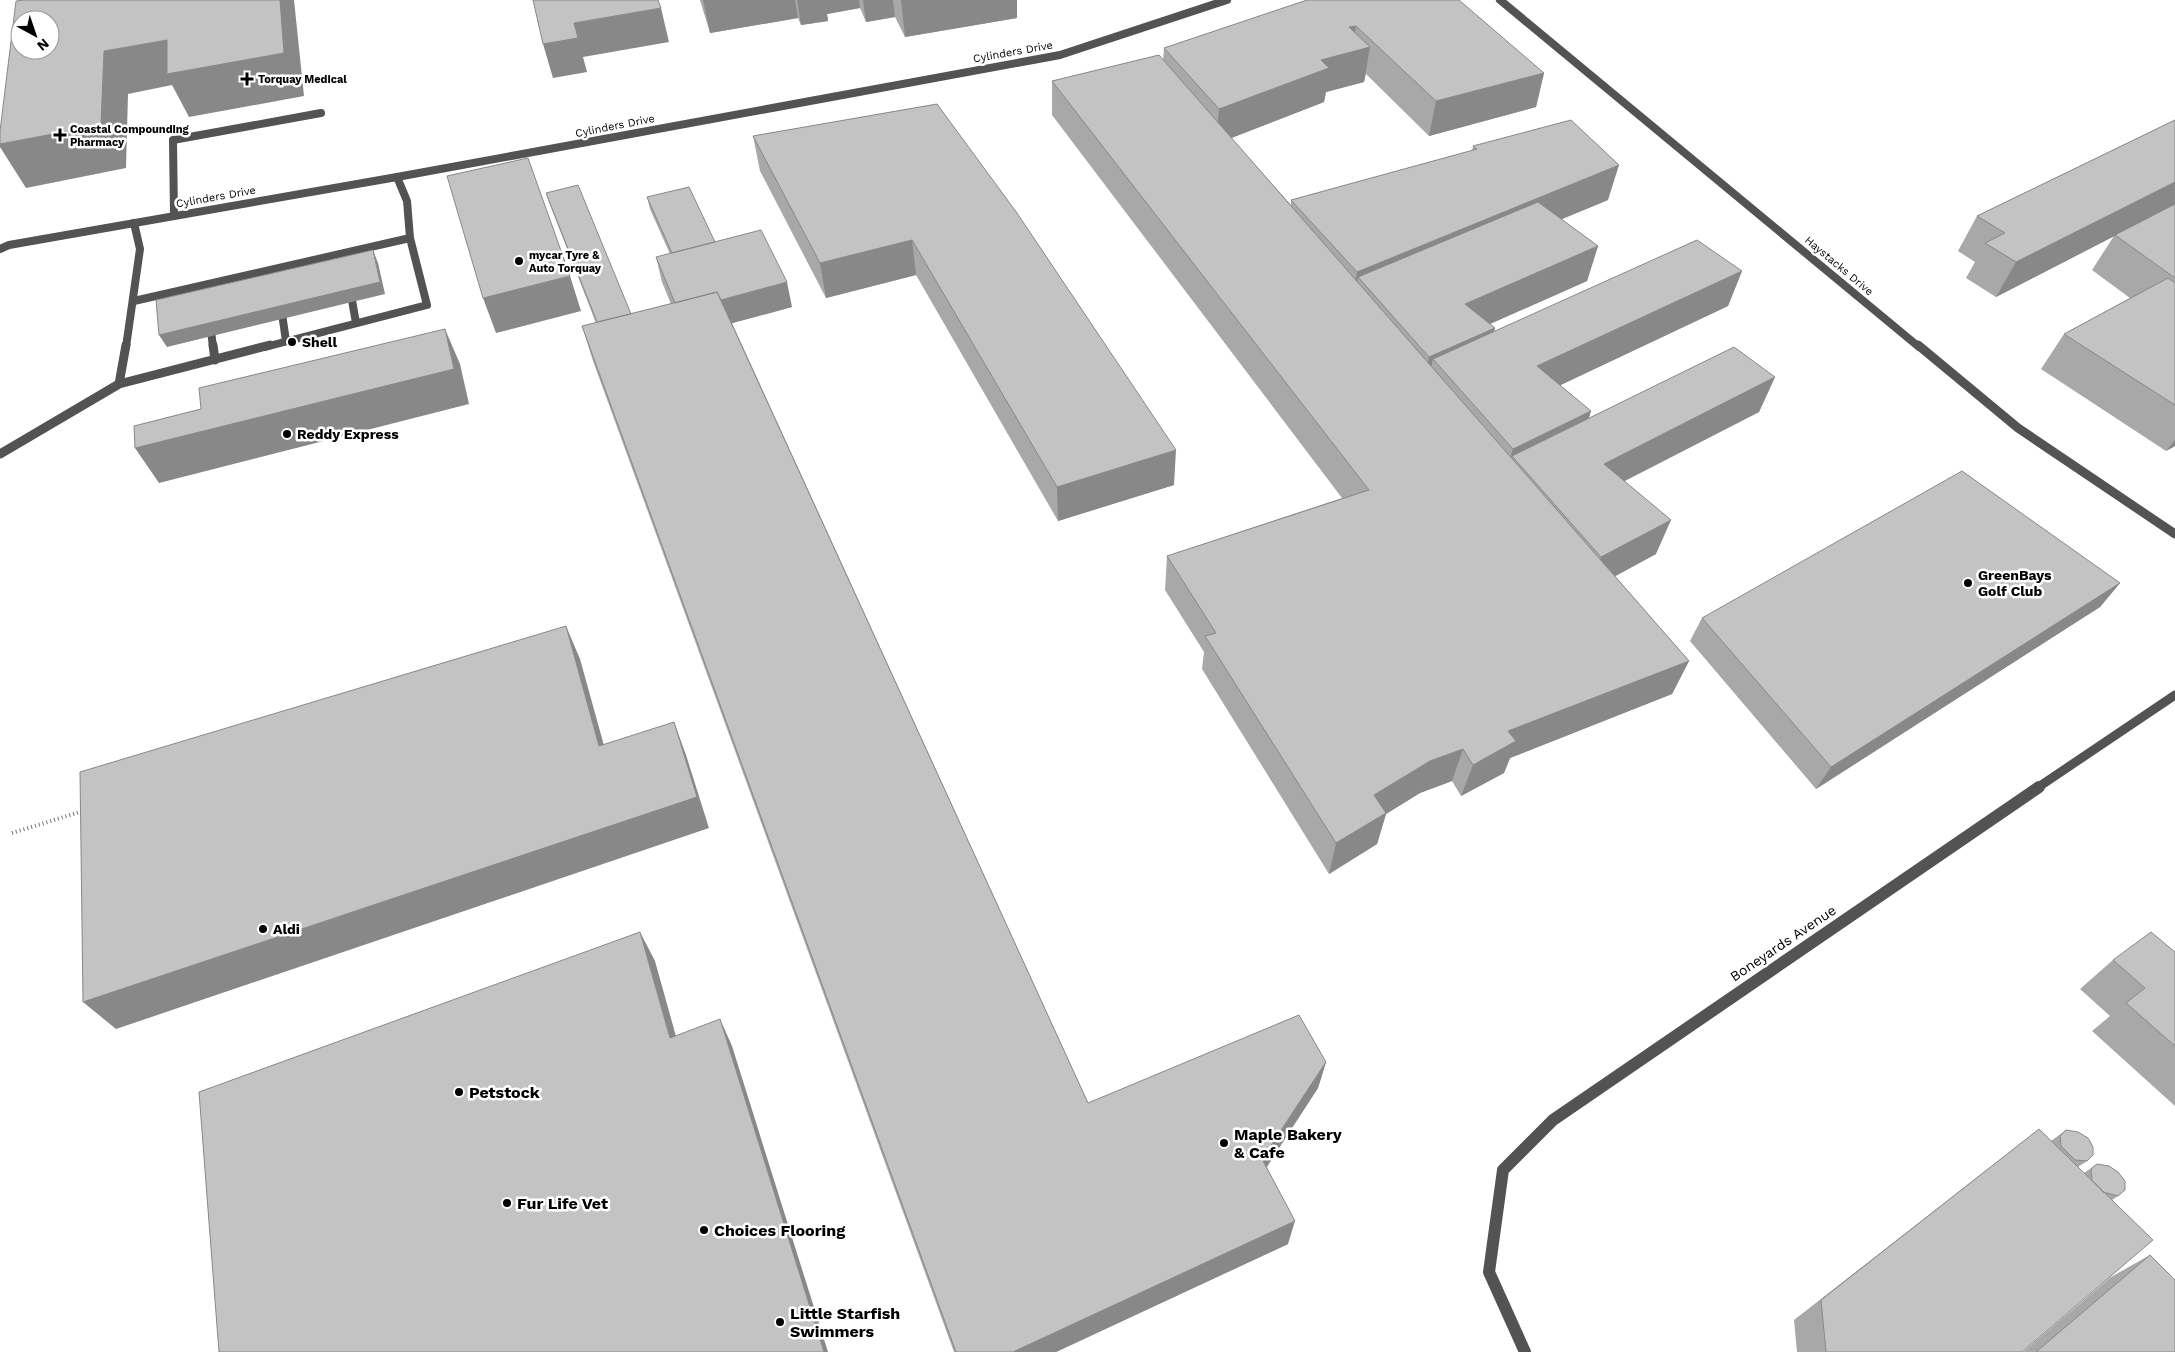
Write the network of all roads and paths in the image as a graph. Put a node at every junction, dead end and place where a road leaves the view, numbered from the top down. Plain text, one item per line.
1 (1227, 0) edge
2 (1500, 0) edge
3 (321, 113) dead end
4 (397, 177) junction
5 (174, 216) junction
6 (134, 223) junction
7 (410, 238) junction
8 (0, 249) edge
9 (275, 269) junction
10 (276, 278) edge
11 (348, 280) edge
12 (205, 285) junction
13 (206, 294) edge
14 (279, 296) edge
15 (134, 301) junction
16 (209, 313) edge
17 (356, 324) junction
18 (286, 341) junction
19 (215, 360) junction
20 (119, 384) junction
21 (0, 454) edge
22 (2175, 534) edge
23 (2175, 695) edge
24 (87, 810) edge
25 (12, 833) dead end
26 (1525, 1352) edge

1 - 4 street, Cylinders Drive
2 - 22 street, Haystacks Drive
3 - 5 street
4 - 5 street, Cylinders Drive
4 - 7 street
5 - 6 street, Cylinders Drive
6 - 8 street, Cylinders Drive
6 - 15 street
7 - 9 street
7 - 17 street
9 - 10 street
9 - 12 street
11 - 17 street
12 - 13 street
12 - 15 street
14 - 18 street
15 - 20 street
16 - 19 street
17 - 18 street
18 - 19 street
19 - 20 street
20 - 21 street
23 - 26 street, Boneyards Avenue
24 - 25 path

